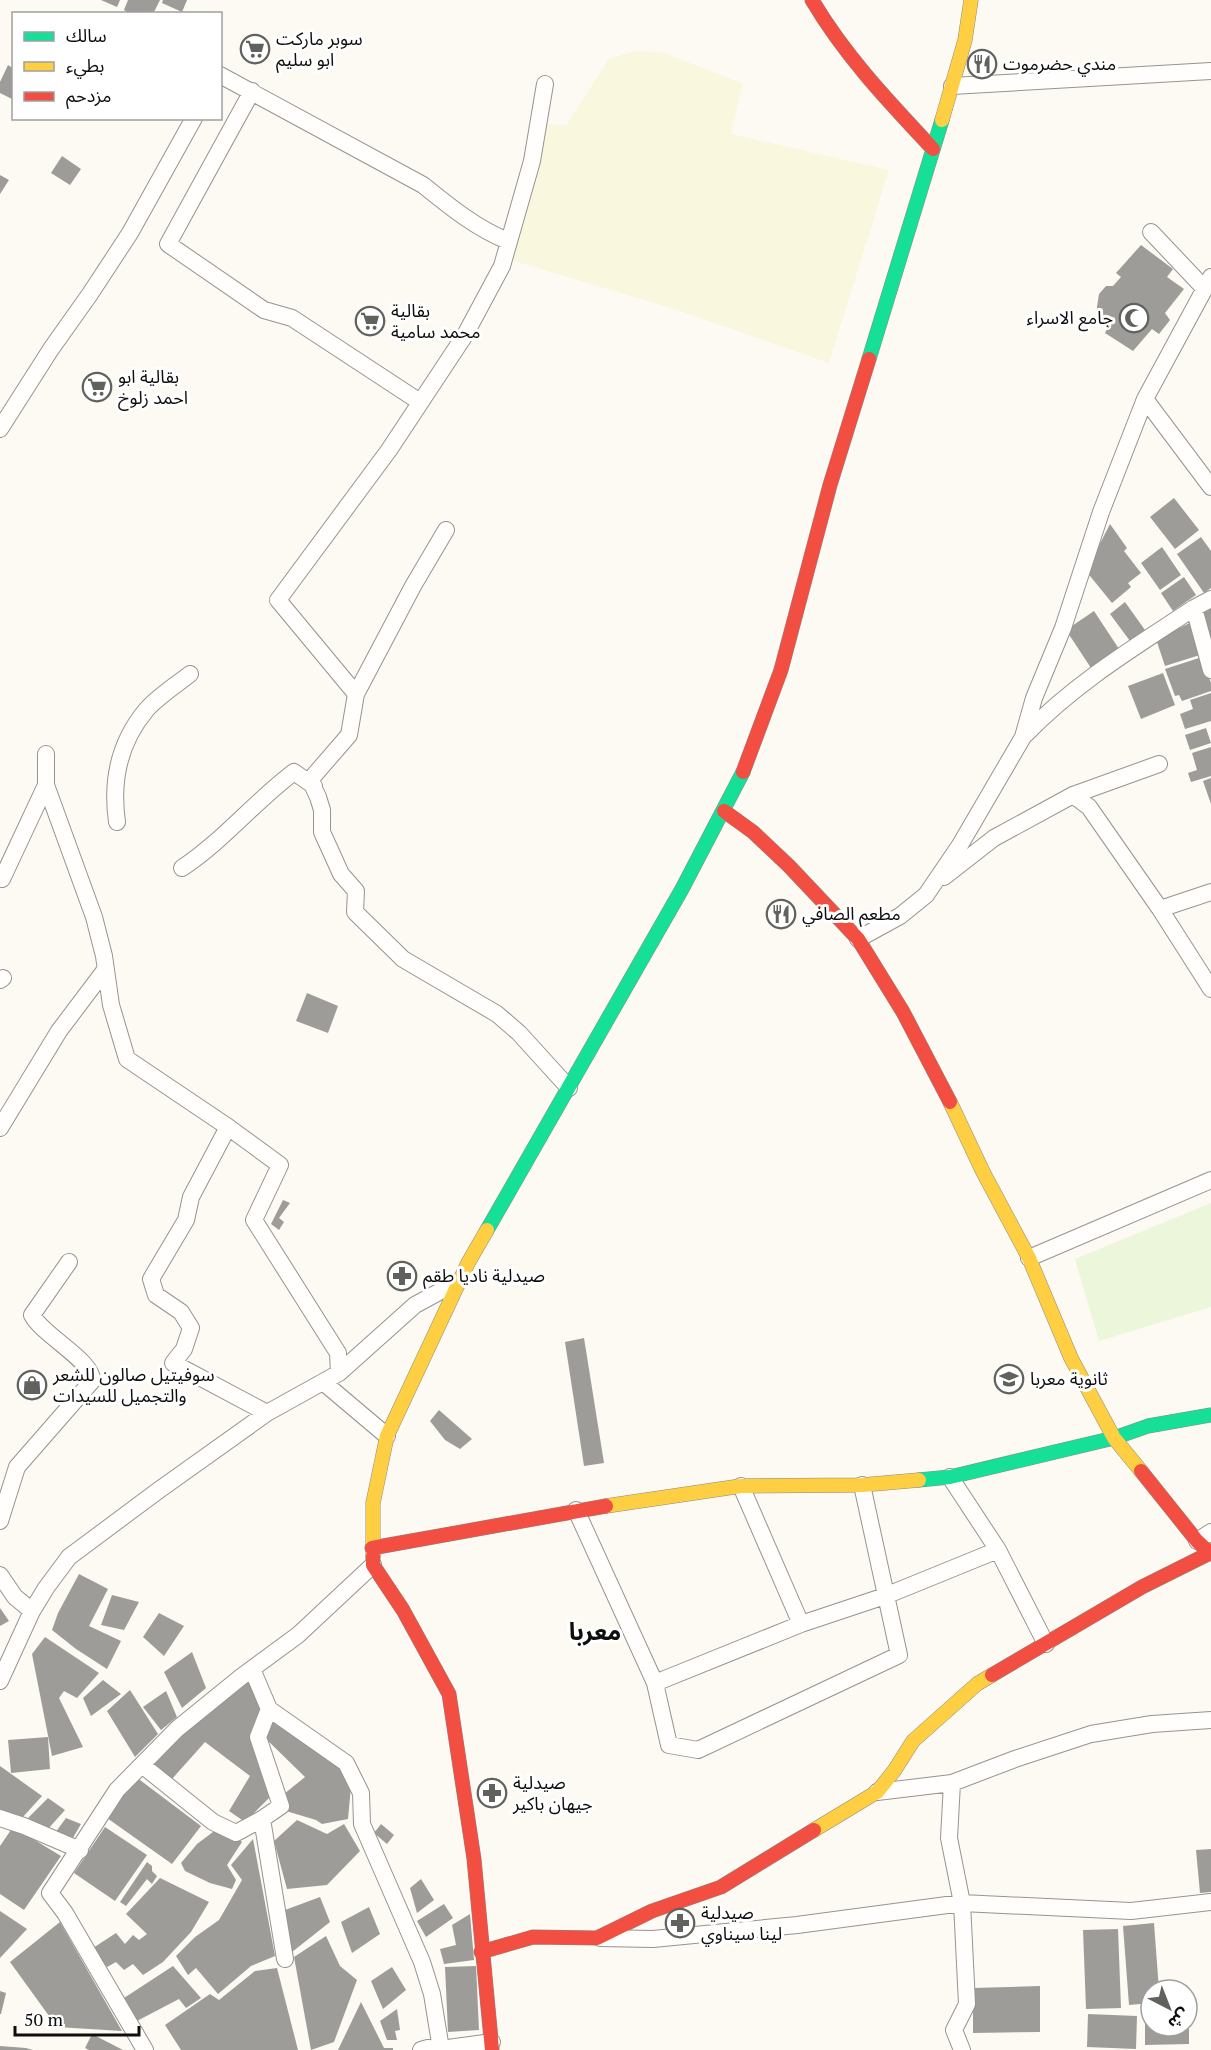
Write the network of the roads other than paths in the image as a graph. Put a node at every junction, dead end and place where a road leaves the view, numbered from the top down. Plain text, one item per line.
1 (812, 0) edge
2 (971, 0) edge
3 (1211, 71) edge
4 (222, 76) edge
5 (545, 84) dead end
6 (952, 86) junction
7 (252, 91) junction
8 (193, 120) edge
9 (933, 149) junction
10 (1151, 232) dead end
11 (508, 241) junction
12 (1208, 283) edge
13 (1145, 399) junction
14 (420, 402) junction
15 (0, 429) edge
16 (1211, 487) edge
17 (446, 530) dead end
18 (1211, 599) edge
19 (1194, 608) junction
20 (1211, 670) edge
21 (190, 674) dead end
22 (356, 694) junction
23 (1023, 736) junction
24 (46, 754) dead end
25 (1159, 764) dead end
26 (46, 785) junction
27 (314, 786) junction
28 (1073, 795) junction
29 (723, 811) junction
30 (117, 822) dead end
31 (182, 868) dead end
32 (2, 879) dead end
33 (933, 885) junction
34 (1211, 892) edge
35 (1160, 909) junction
36 (858, 939) junction
37 (105, 970) junction
38 (1211, 989) edge
39 (569, 1088) junction
40 (228, 1126) junction
41 (0, 1128) edge
42 (1211, 1180) edge
43 (1029, 1258) junction
44 (69, 1262) dead end
45 (459, 1281) junction
46 (339, 1373) junction
47 (323, 1382) junction
48 (267, 1413) junction
49 (1211, 1415) edge
50 (387, 1436) junction
51 (1114, 1438) junction
52 (950, 1477) junction
53 (862, 1485) junction
54 (741, 1486) junction
55 (576, 1510) junction
56 (0, 1521) edge
57 (1204, 1537) edge
58 (372, 1548) junction
59 (998, 1550) junction
60 (1211, 1554) edge
61 (374, 1565) junction
62 (0, 1575) edge
63 (885, 1596) junction
64 (32, 1611) junction
65 (801, 1624) junction
66 (1046, 1644) junction
67 (252, 1669) junction
68 (0, 1681) edge
69 (655, 1683) junction
70 (270, 1709) junction
71 (1211, 1720) edge
72 (142, 1765) junction
73 (952, 1783) junction
74 (877, 1792) junction
75 (0, 1818) edge
76 (262, 1819) junction
77 (80, 1850) junction
78 (1211, 1902) edge
79 (962, 1903) junction
80 (597, 1938) junction
81 (481, 1952) junction
82 (285, 1959) dead end
83 (492, 2046) edge
84 (441, 2049) edge
85 (145, 2050) edge
86 (421, 2050) edge
87 (962, 2050) edge

1 - 9 main road
2 - 6 main road
3 - 6 street
4 - 7 street
5 - 11 street
6 - 9 main road
7 - 11 street
7 - 14 street
8 - 15 street
9 - 29 main road
10 - 12 street
11 - 14 street
12 - 13 street
13 - 16 street
13 - 23 street
14 - 22 street
17 - 22 street
18 - 19 street
19 - 20 street
19 - 23 street
21 - 30 street
22 - 27 street
23 - 33 street
24 - 26 street
25 - 28 street
26 - 32 street
26 - 37 street
27 - 31 street
27 - 39 street
28 - 33 street
28 - 35 street
29 - 36 main road
29 - 39 main road
33 - 36 street
34 - 35 street
35 - 38 street
36 - 43 main road
37 - 40 street
37 - 41 street
39 - 45 main road
40 - 46 street
40 - 48 street
42 - 43 street
43 - 51 main road
44 - 56 street
45 - 46 street
45 - 50 main road
46 - 47 street
47 - 48 street
47 - 50 street
48 - 64 street
49 - 51 main road
50 - 58 main road
51 - 52 main road
51 - 57 main road
52 - 53 main road
52 - 59 street
53 - 54 main road
53 - 63 street
54 - 55 main road
54 - 65 street
55 - 58 main road
55 - 69 street
57 - 60 main road
58 - 61 main road
59 - 63 street
59 - 66 street
60 - 66 main road
61 - 67 street
61 - 81 main road
62 - 64 street
63 - 65 street
63 - 69 street
64 - 68 street
65 - 69 street
66 - 74 main road
67 - 70 street
67 - 72 street
70 - 76 street
70 - 84 street
71 - 73 street
72 - 76 street
72 - 77 street
73 - 74 street
73 - 79 street
74 - 80 main road
75 - 77 street
76 - 82 street
77 - 85 street
78 - 79 street
79 - 80 street
79 - 87 street
80 - 81 main road
81 - 83 main road
83 - 84 street
84 - 86 street

